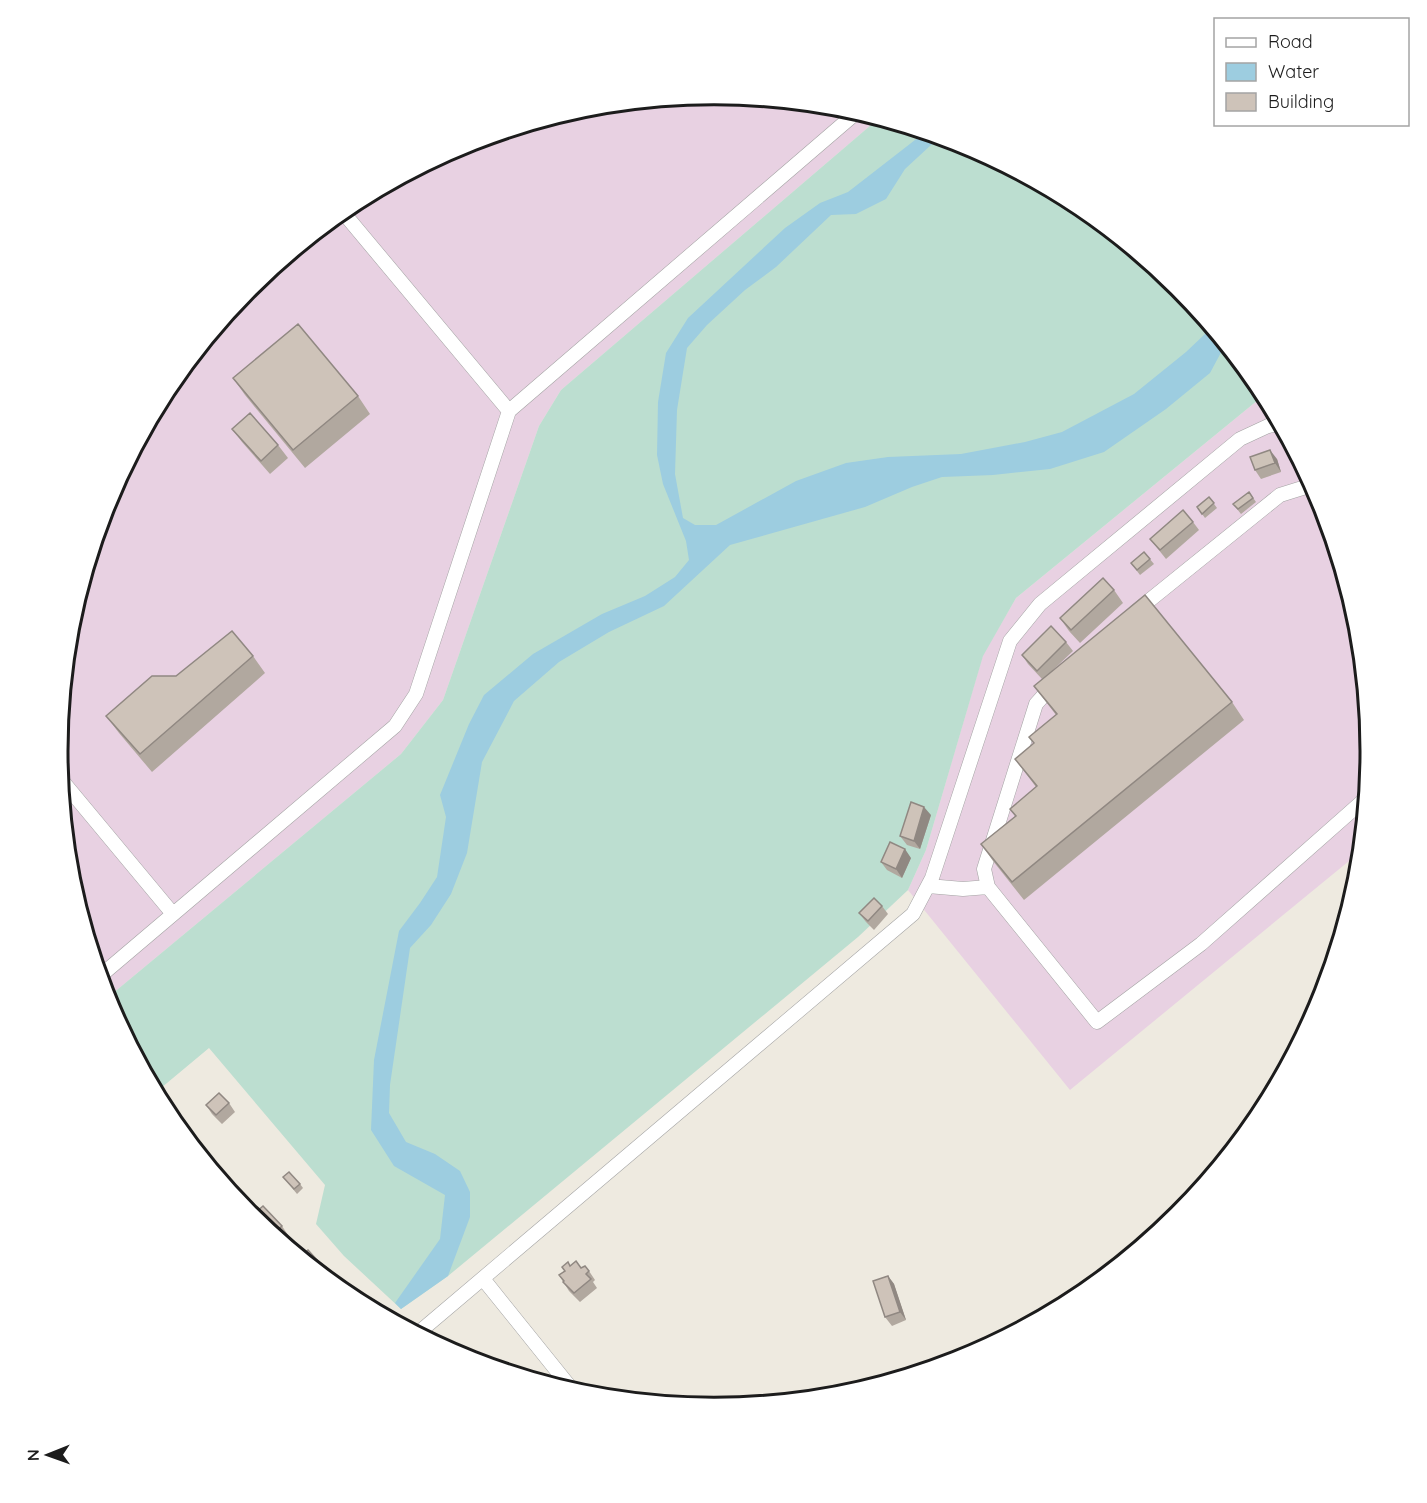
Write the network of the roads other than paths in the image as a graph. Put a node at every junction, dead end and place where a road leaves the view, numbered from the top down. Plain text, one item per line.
1 (848, 120) edge
2 (348, 219) edge
3 (509, 411) junction
4 (1271, 425) edge
5 (1303, 488) edge
6 (1126, 619) edge
7 (1065, 672) edge
8 (69, 788) edge
9 (1357, 806) edge
10 (928, 886) junction
11 (988, 887) junction
12 (173, 914) junction
13 (106, 971) edge
14 (484, 1280) junction
15 (424, 1329) edge
16 (564, 1379) edge

1 - 3 lane
2 - 3 lane
3 - 12 lane
4 - 10 lane
5 - 6 lane
7 - 11 lane
8 - 12 lane
9 - 11 lane
10 - 11 lane
10 - 14 lane
12 - 13 lane
14 - 15 lane
14 - 16 lane

